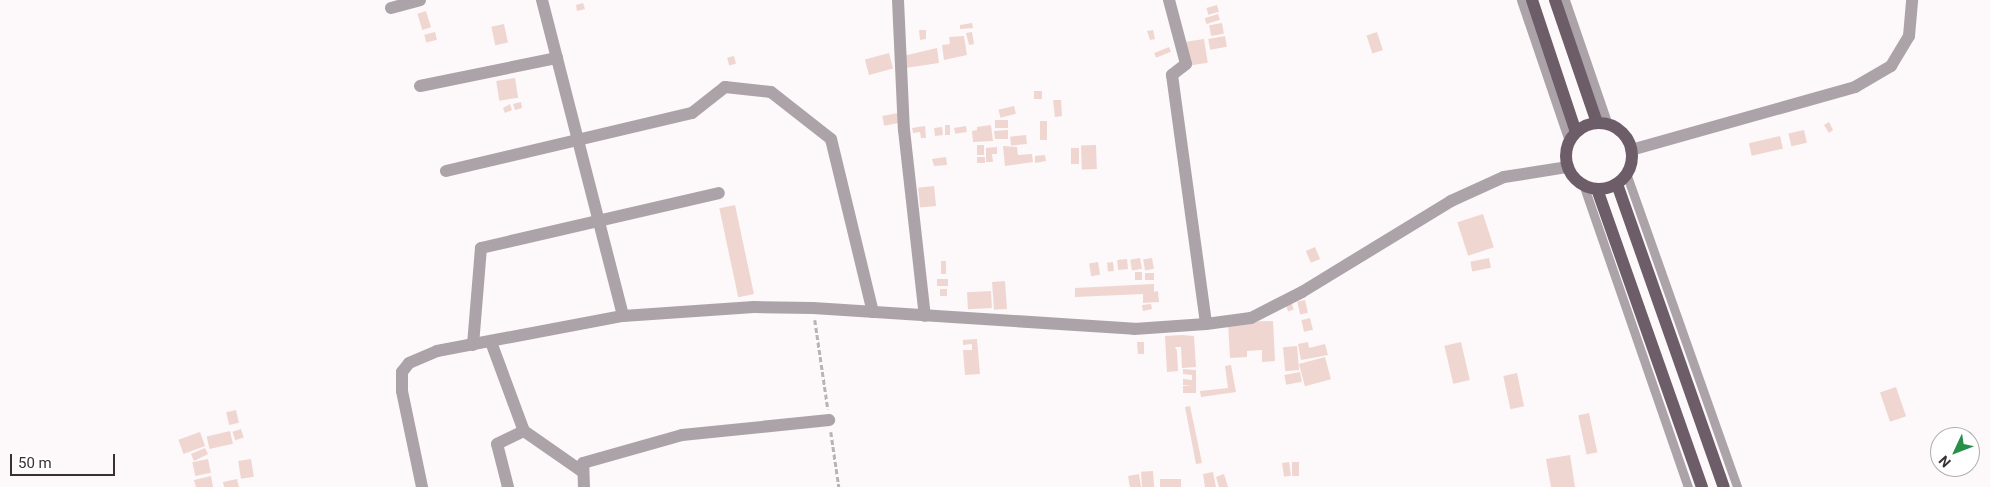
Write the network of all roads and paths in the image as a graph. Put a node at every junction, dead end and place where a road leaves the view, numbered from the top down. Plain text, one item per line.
1 (420, 0) edge
2 (542, 0) edge
3 (898, 0) edge
4 (1169, 0) edge
5 (1522, 0) edge
6 (1532, 0) edge
7 (1555, 0) edge
8 (1565, 0) edge
9 (1912, 0) edge
10 (390, 8) dead end
11 (556, 58) junction
12 (420, 86) dead end
13 (1603, 124) junction
14 (1573, 136) junction
15 (578, 140) junction
16 (1631, 150) junction
17 (1568, 167) junction
18 (446, 171) dead end
19 (1626, 173) junction
20 (1583, 184) junction
21 (1616, 184) junction
22 (1597, 189) junction
23 (719, 193) dead end
24 (599, 221) junction
25 (813, 308) junction
26 (873, 312) junction
27 (623, 316) junction
28 (926, 316) junction
29 (1206, 324) junction
30 (491, 342) junction
31 (473, 345) junction
32 (829, 420) junction
33 (524, 431) junction
34 (584, 472) junction
35 (422, 487) edge
36 (508, 487) edge
37 (584, 487) edge
38 (839, 487) edge
39 (1688, 487) edge
40 (1702, 487) edge
41 (1724, 487) edge
42 (1737, 487) edge

1 - 10 street
2 - 11 street
3 - 28 street
4 - 29 street
5 - 14 lane
6 - 14 main road
7 - 13 main road
8 - 13 lane
9 - 16 street
11 - 12 street
11 - 15 street
13 - 14 main road
13 - 16 main road
14 - 17 main road
15 - 18 street
15 - 24 street
15 - 26 street
16 - 19 main road
17 - 20 main road
17 - 29 street
19 - 21 main road
19 - 42 lane
20 - 22 main road
20 - 39 lane
21 - 22 main road
21 - 41 main road
22 - 40 main road
23 - 24 street
24 - 27 street
24 - 31 street
25 - 26 street
25 - 27 street
25 - 32 path
26 - 28 street
27 - 30 street
28 - 29 street
30 - 31 street
30 - 33 street
31 - 35 street
32 - 34 street
32 - 38 path
33 - 34 street
33 - 36 street
34 - 37 street

